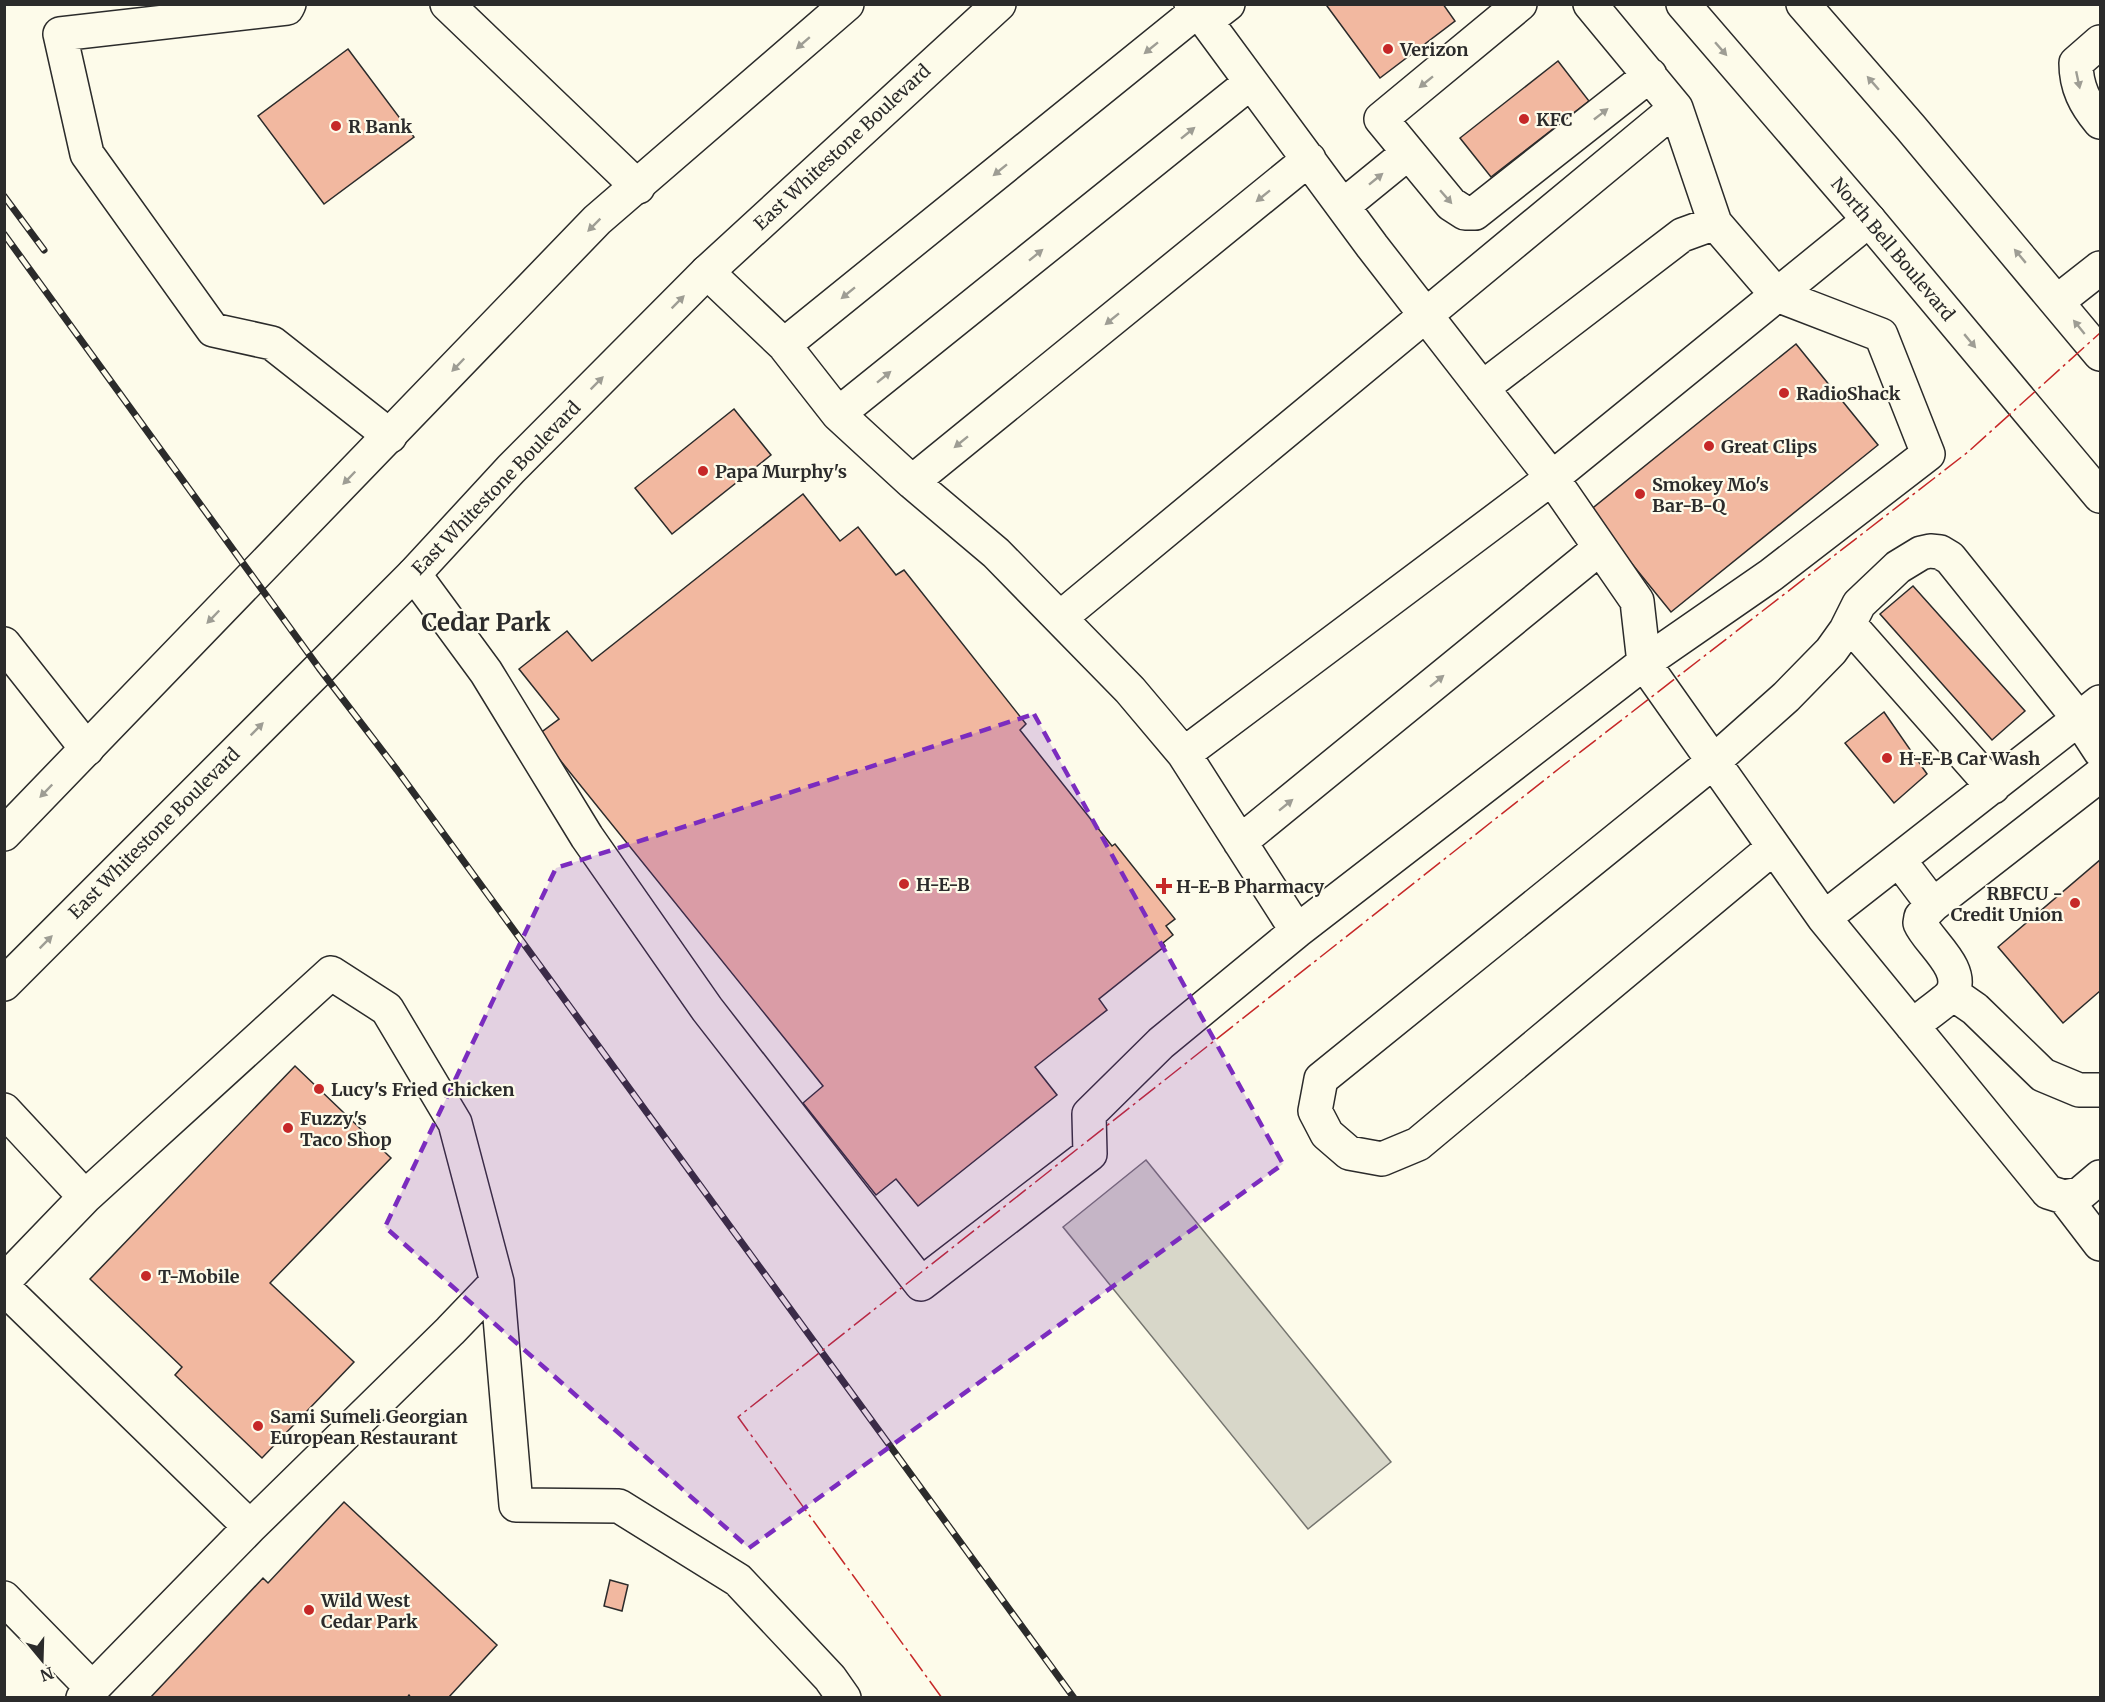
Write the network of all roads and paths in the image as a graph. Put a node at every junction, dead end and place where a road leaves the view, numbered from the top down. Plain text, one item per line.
1 (289, 4) edge
2 (447, 4) edge
3 (847, 4) edge
4 (999, 4) edge
5 (1520, 4) edge
6 (1590, 4) edge
7 (1683, 4) edge
8 (1803, 4) edge
9 (1206, 10) edge
10 (2100, 42) edge
11 (1650, 75) junction
12 (1251, 82) junction
13 (1676, 108) junction
14 (2100, 122) edge
15 (1408, 153) junction
16 (1309, 159) junction
17 (638, 187) junction
18 (1343, 206) junction
19 (1869, 220) junction
20 (1715, 223) junction
21 (2100, 267) edge
22 (707, 272) junction
23 (1777, 295) junction
24 (2058, 301) junction
25 (1425, 314) junction
26 (784, 345) junction
27 (2100, 354) edge
28 (1482, 388) junction
29 (838, 414) junction
30 (390, 436) junction
31 (1552, 478) junction
32 (912, 482) junction
33 (2100, 496) edge
34 (1600, 548) junction
35 (414, 574) junction
36 (1060, 618) junction
37 (1849, 624) junction
38 (4, 644) edge
39 (1644, 663) junction
40 (2090, 711) edge
41 (87, 749) junction
42 (2100, 752) edge
43 (1184, 754) junction
44 (1713, 762) junction
45 (2100, 775) edge
46 (1993, 787) junction
47 (4, 834) edge
48 (1240, 842) junction
49 (1774, 847) junction
50 (1899, 860) junction
51 (1933, 905) junction
52 (1824, 918) junction
53 (1298, 931) junction
54 (4, 984) edge
55 (1952, 993) junction
56 (1912, 1026) junction
57 (2100, 1090) edge
58 (4, 1110) edge
59 (2100, 1177) edge
60 (85, 1197) junction
61 (2064, 1197) junction
62 (2100, 1244) edge
63 (4, 1281) edge
64 (497, 1282) junction
65 (4, 1288) edge
66 (250, 1527) junction
67 (4, 1598) edge
68 (87, 1692) edge
69 (844, 1698) edge

1 - 30 main road
2 - 17 main road
3 -> 17 main road
4 - 22 main road, East Whitestone Boulevard
5 -> 15 main road
6 - 11 main road
7 -> 19 main road, North Bell Boulevard
24 -> 8 main road
9 - 12 main road
9 -> 26 main road
10 -> 14 main road
11 - 13 main road
15 -> 11 main road
12 - 16 main road
29 -> 12 main road
13 - 20 main road
13 - 25 main road
18 -> 15 main road
16 - 18 main road
16 -> 32 main road
17 -> 30 main road
18 - 25 main road
19 - 23 main road
19 -> 33 main road, North Bell Boulevard
20 - 23 main road
20 - 28 main road
21 - 24 main road
22 - 26 main road
35 -> 22 main road, East Whitestone Boulevard
23 - 31 main road
23 - 39 main road
27 -> 24 main road
25 - 28 main road
25 - 36 main road
26 - 29 main road
28 - 31 main road
29 - 32 main road
30 -> 41 main road
31 - 34 main road
31 - 43 main road
32 - 36 main road
34 - 39 main road
48 -> 34 main road
35 - 53 main road
54 -> 35 main road, East Whitestone Boulevard
36 - 43 main road
37 - 40 main road
37 - 44 main road
37 - 46 main road
38 - 41 main road
39 - 44 main road
39 - 53 main road
40 - 42 main road
40 - 46 main road
41 -> 47 main road
43 - 48 main road
44 - 49 main road
44 - 49 main road
45 - 51 main road
46 - 50 main road
48 - 53 main road
49 - 52 main road
50 - 51 main road
50 - 52 main road
51 - 55 main road
52 - 56 main road
55 - 56 main road
55 - 57 main road
56 - 61 main road
58 - 60 main road
59 - 61 main road
60 - 63 main road
60 - 64 main road
61 - 62 main road
64 - 66 main road
64 - 69 main road
65 - 66 main road
66 - 68 main road
67 - 68 main road

